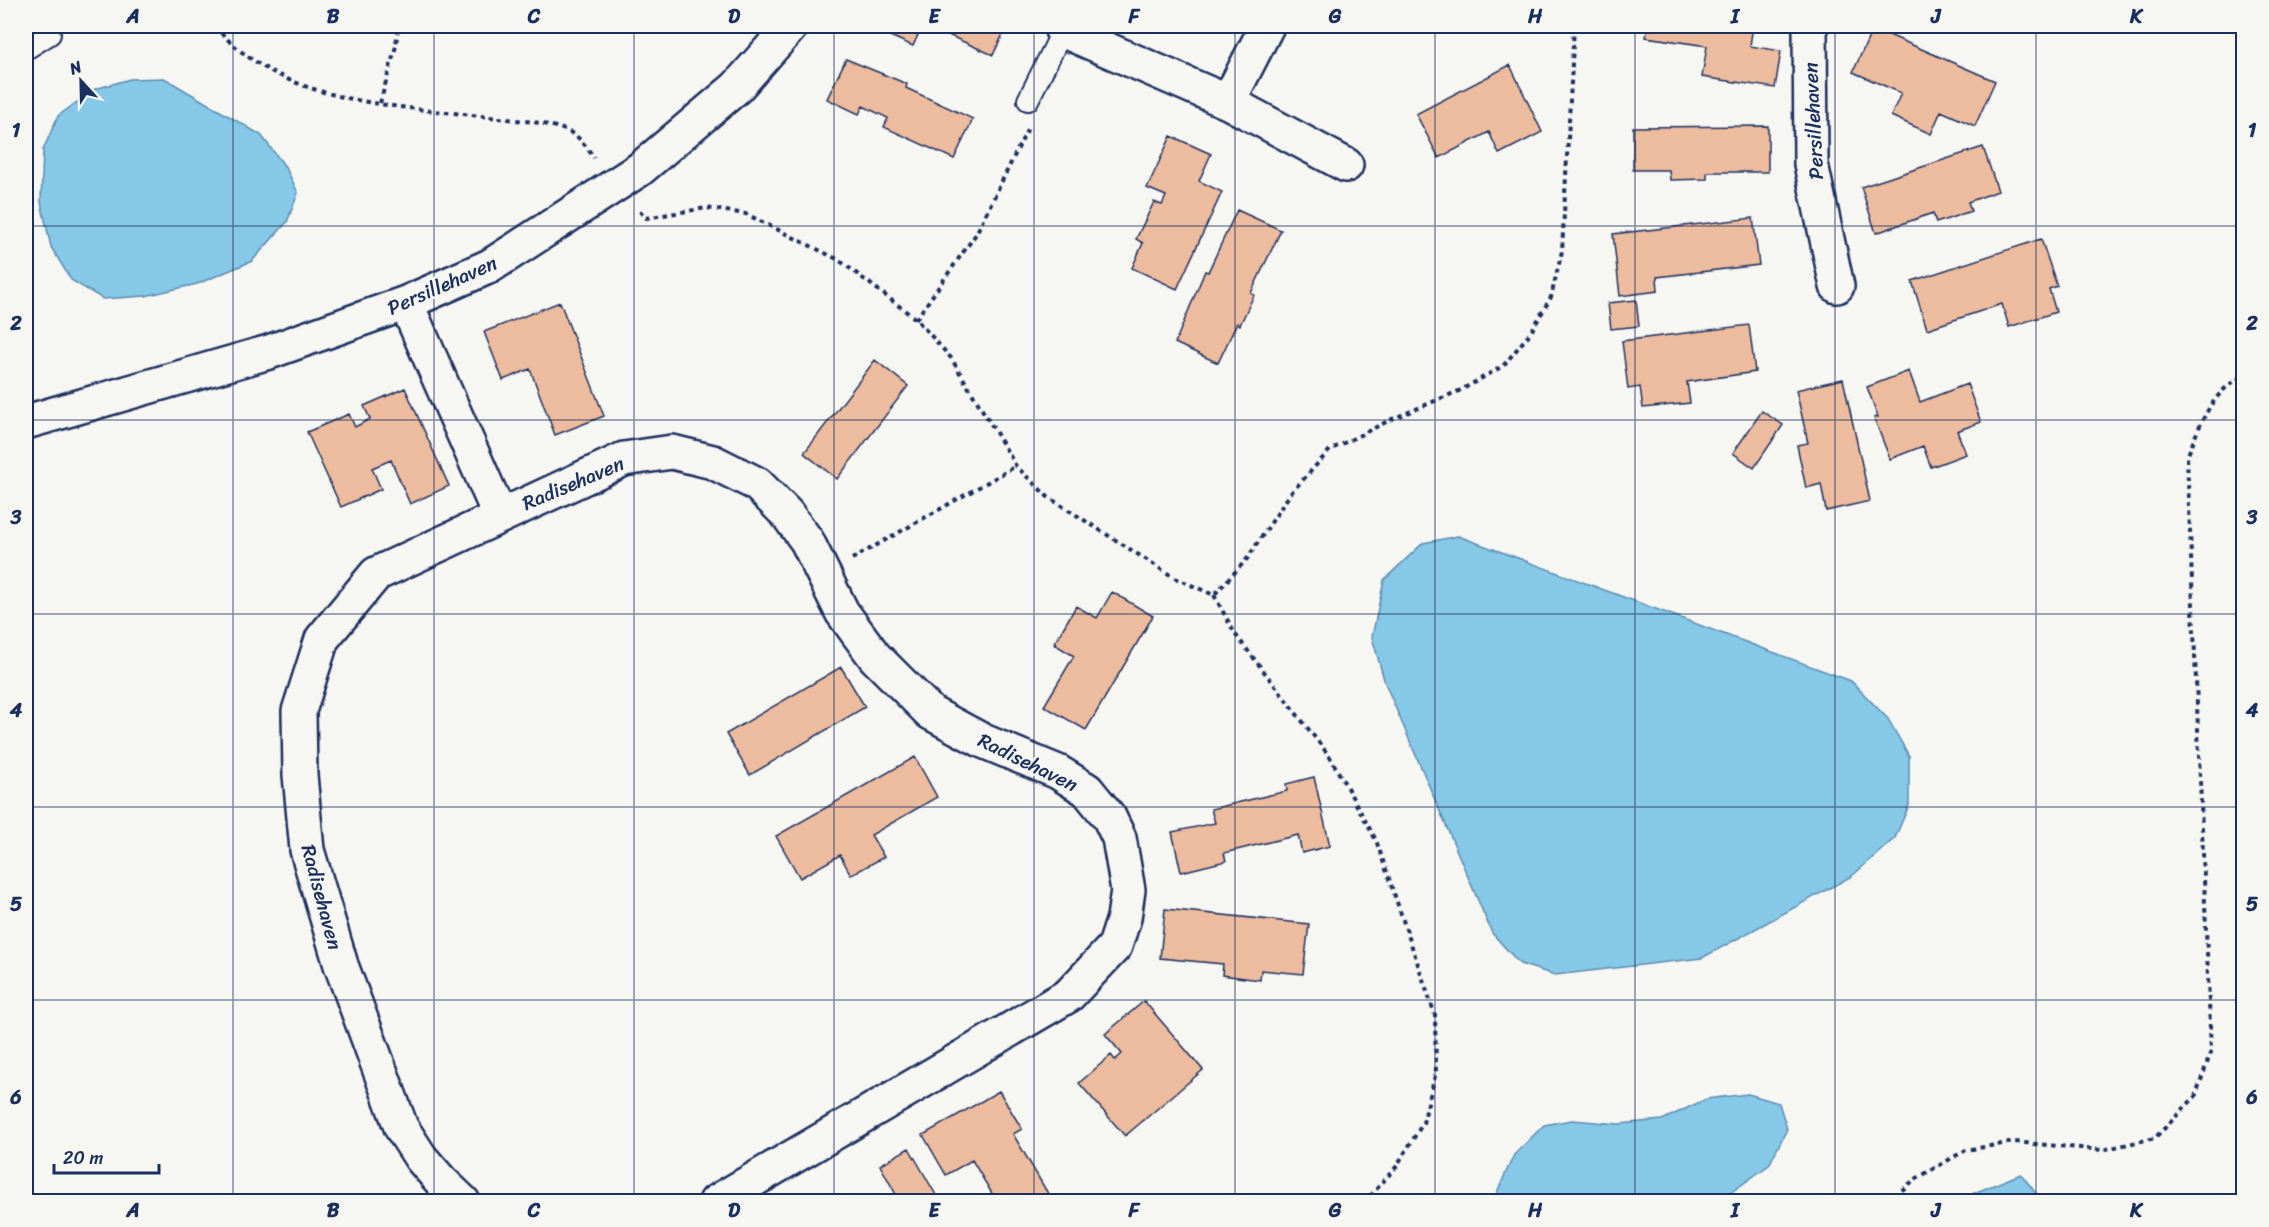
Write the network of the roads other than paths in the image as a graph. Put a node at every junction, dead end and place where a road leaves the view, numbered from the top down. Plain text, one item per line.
1 (791, 26) edge
2 (1267, 26) edge
3 (1810, 26) edge
4 (1063, 28) edge
5 (50, 34) dead end
6 (26, 49) edge
7 (1028, 100) road end
8 (1228, 102) junction
9 (1346, 165) dead end
10 (1837, 286) dead end
11 (406, 303) junction
12 (26, 422) edge
13 (499, 514) junction
14 (463, 1202) edge
15 (716, 1202) edge

1 - 11 street, Persillehaven
2 - 8 street
3 - 10 street, Persillehaven
4 - 7 lane
4 - 8 street
5 - 6 lane
8 - 9 street
11 - 12 street, Persillehaven
11 - 13 street, Radisehaven
13 - 14 street, Radisehaven
13 - 15 street, Radisehaven

